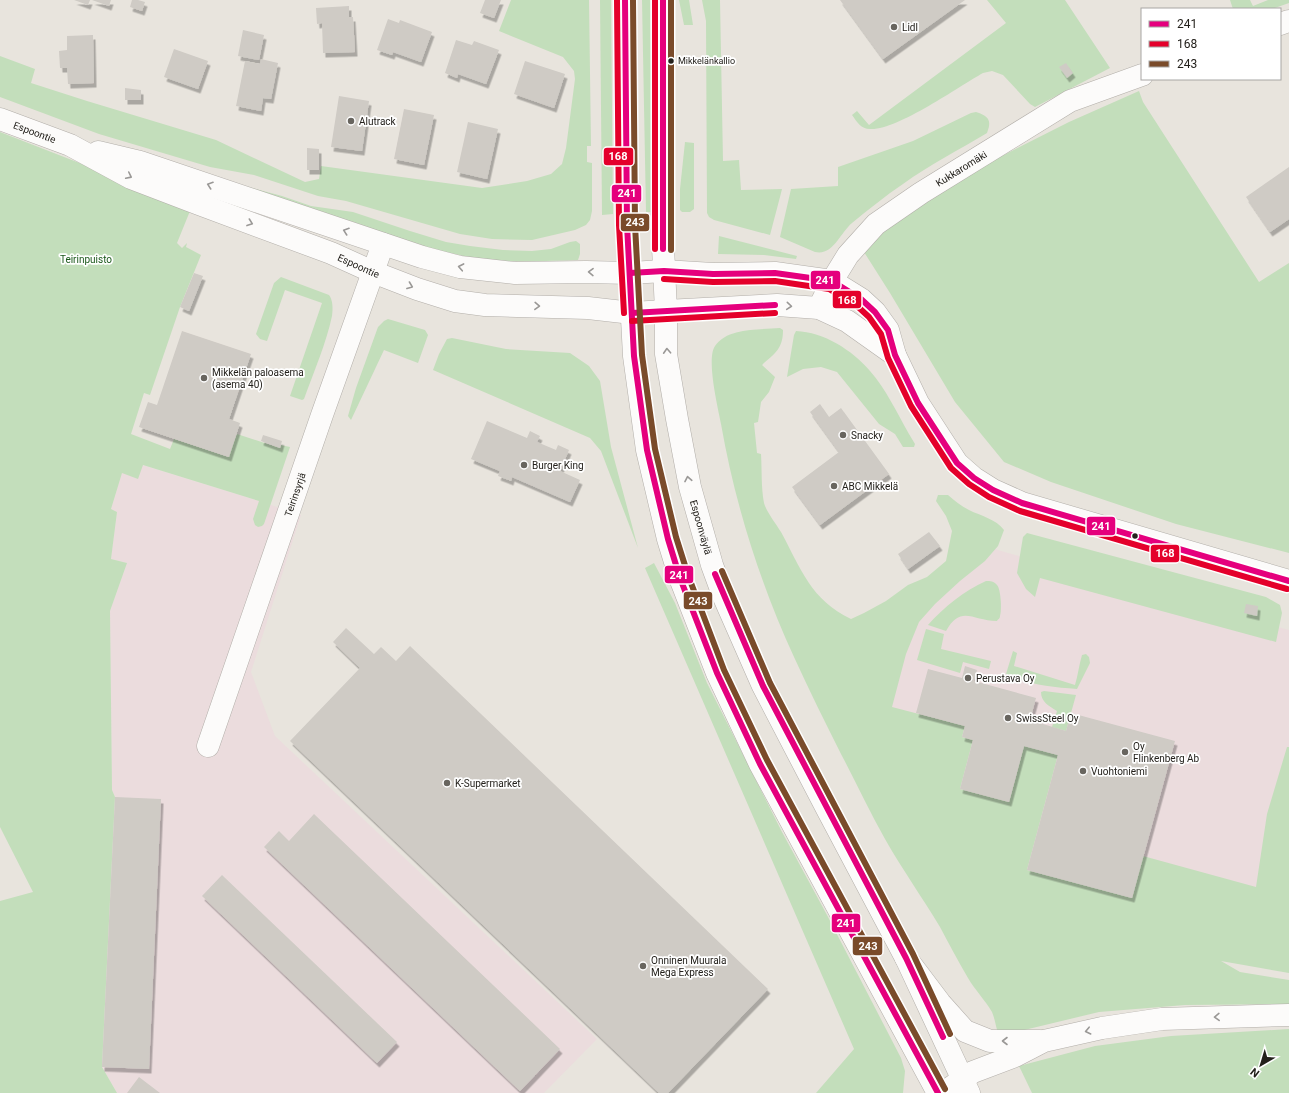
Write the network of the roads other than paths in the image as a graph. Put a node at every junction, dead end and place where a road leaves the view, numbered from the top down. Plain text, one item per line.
1 (625, 0) edge
2 (663, 0) edge
3 (1141, 75) edge
4 (0, 119) edge
5 (70, 146) junction
6 (383, 244) junction
7 (664, 271) junction
8 (373, 272) junction
9 (630, 273) junction
10 (832, 281) junction
11 (819, 308) junction
12 (666, 311) junction
13 (632, 313) junction
14 (895, 355) junction
15 (1289, 581) edge
16 (208, 746) dead end
17 (906, 958) junction
18 (1289, 1016) edge
19 (1044, 1041) junction
20 (966, 1086) edge
21 (938, 1093) edge
22 (943, 1093) edge

1 - 9 main road
2 - 7 main road, Espoonväylä
3 - 10 main road, Kukkaromäki
4 - 5 main road, Espoontie
6 -> 5 main road, Espoontie
5 -> 8 main road, Espoontie
6 - 8 main road, Teirinsyrjä
9 -> 6 main road, Espoontie
7 - 9 main road, Espoontie
7 - 10 main road
7 - 12 main road, Espoonväylä
8 -> 13 main road, Espoontie
8 - 16 main road, Teirinsyrjä
9 - 13 main road
10 - 11 main road, Kukkaromäki
10 - 14 main road
12 -> 11 main road
11 - 14 main road
12 - 13 main road, Espoontie
17 -> 12 main road, Espoonväylä
13 - 21 main road
14 - 15 main road
19 -> 17 main road
17 - 20 main road, Espoonväylä
18 -> 19 main road
19 - 20 main road
20 - 22 main road

